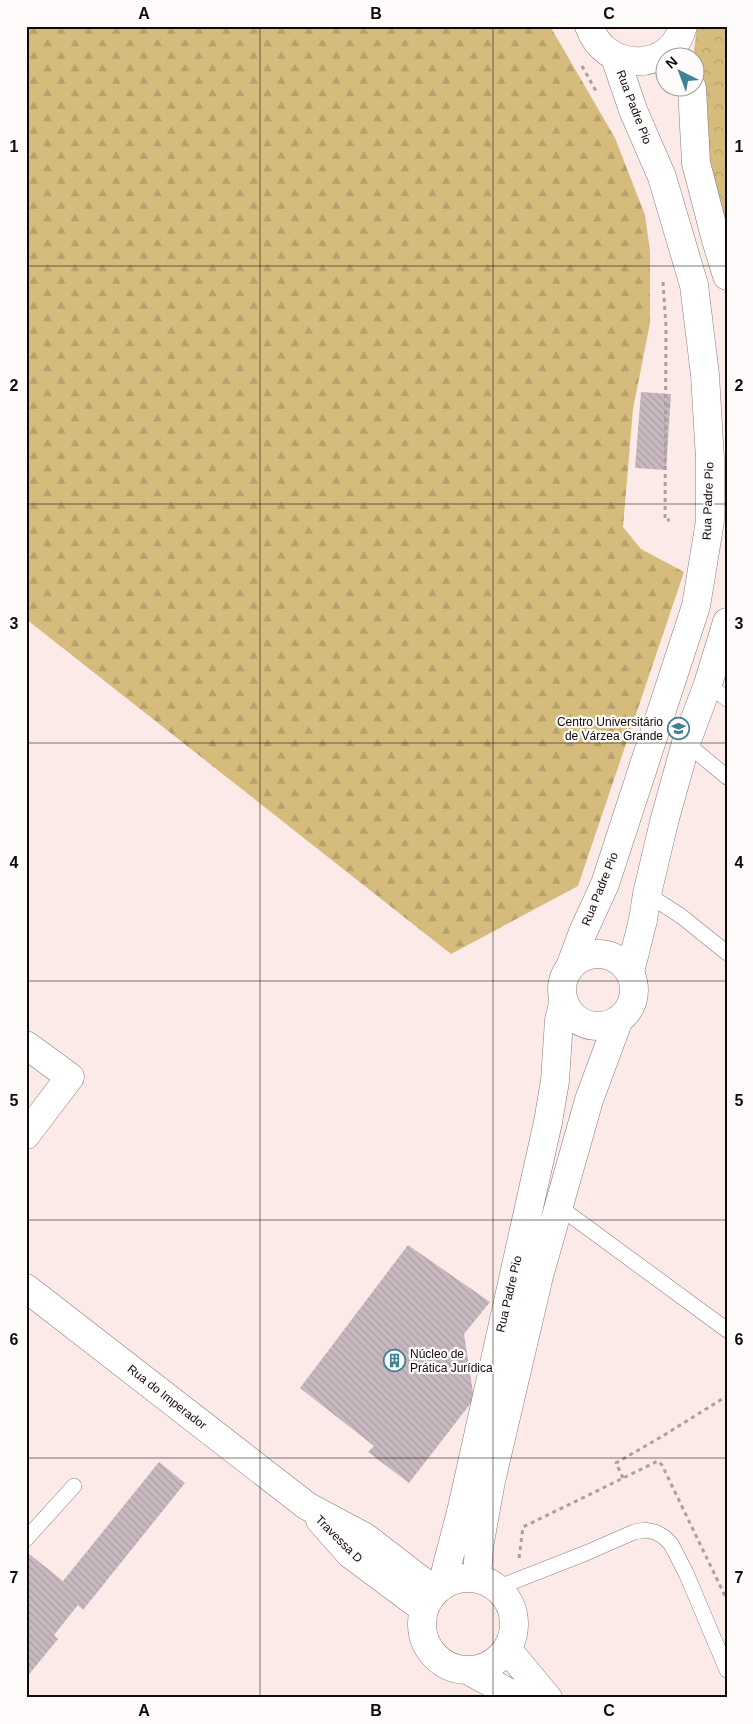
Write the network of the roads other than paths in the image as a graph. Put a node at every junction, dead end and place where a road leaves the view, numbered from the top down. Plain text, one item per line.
1 (589, 26) edge
2 (684, 39) edge
3 (615, 58) junction
4 (693, 98) edge
5 (727, 274) edge
6 (727, 622) edge
7 (717, 692) edge
8 (686, 743) junction
9 (727, 777) edge
10 (647, 894) junction
11 (727, 953) edge
12 (570, 967) junction
13 (630, 972) junction
14 (564, 1000) junction
15 (619, 1019) junction
16 (26, 1045) edge
17 (26, 1135) edge
18 (558, 1206) junction
19 (26, 1288) edge
20 (727, 1330) edge
21 (74, 1486) dead end
22 (307, 1506) joint
23 (26, 1539) edge
24 (487, 1583) junction
25 (434, 1595) junction
26 (507, 1649) junction
27 (727, 1670) edge
28 (469, 1671) junction
29 (518, 1698) edge
30 (548, 1698) edge

1 - 3 street
2 - 3 street
3 - 12 street, Rua Padre Pio
4 - 5 street
6 - 7 street
7 - 8 street
8 - 9 lane
8 - 10 street
10 - 11 lane
10 - 13 street
12 - 13 street
12 - 14 street
13 - 15 street
14 - 15 street
14 - 25 street, Rua Padre Pio
15 - 18 street, Rua Padre Pio
16 - 17 street
18 - 20 lane
18 - 24 street, Rua Padre Pio
19 - 22 street, Rua do Imperador
21 - 23 lane
22 - 25 street, Travessa D
24 - 25 street
24 - 26 street
24 - 27 lane
25 - 28 street
26 - 28 street
26 - 30 street
28 - 29 street

